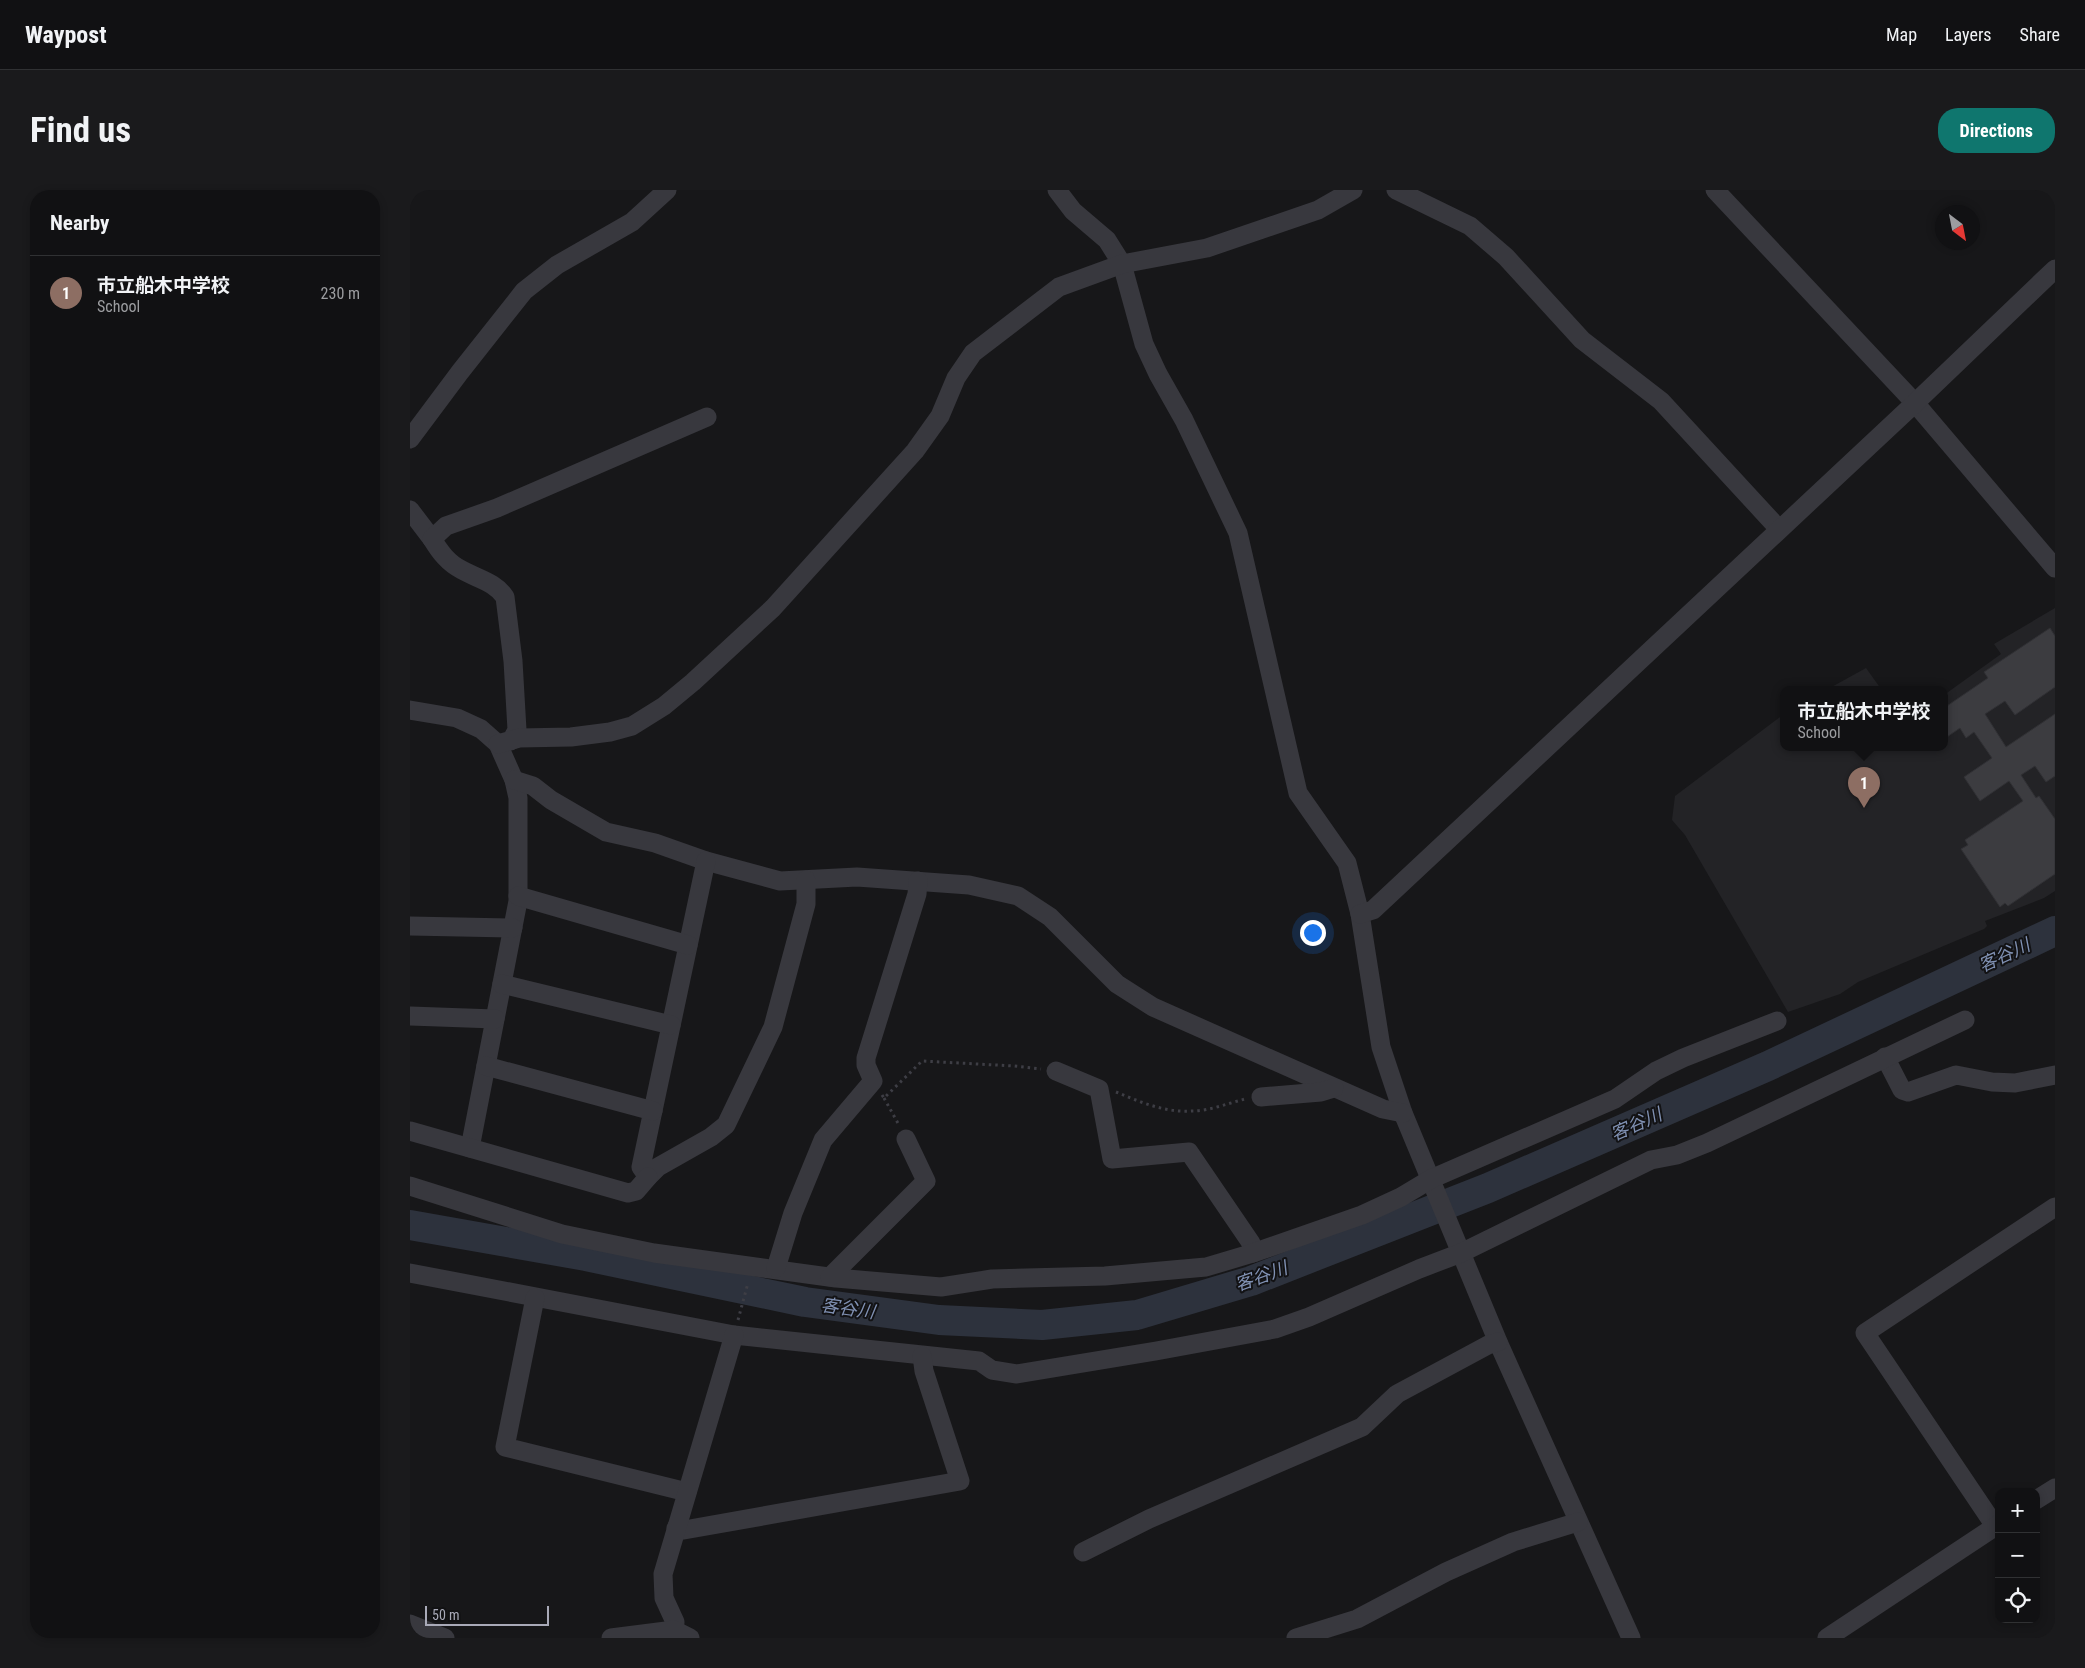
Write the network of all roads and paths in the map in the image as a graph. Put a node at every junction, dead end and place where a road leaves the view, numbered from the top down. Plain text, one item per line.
1 (667, 190) edge
2 (1056, 190) edge
3 (1353, 190) edge
4 (1396, 190) edge
5 (1715, 190) edge
6 (1122, 264) junction
7 (2055, 269) edge
8 (1915, 403) junction
9 (707, 417) dead end
10 (410, 439) edge
11 (410, 510) edge
12 (1779, 529) junction
13 (432, 539) junction
14 (2055, 568) edge
15 (410, 710) edge
16 (504, 743) junction
17 (514, 780) junction
18 (706, 861) junction
19 (806, 880) junction
20 (918, 881) junction
21 (518, 896) junction
22 (1360, 914) junction
23 (410, 926) edge
24 (513, 928) junction
25 (688, 945) junction
26 (502, 984) junction
27 (410, 1016) edge
28 (495, 1019) junction
29 (1965, 1020) dead end
30 (1777, 1022) dead end
31 (671, 1025) junction
32 (1885, 1057) junction
33 (486, 1066) junction
34 (1056, 1071) joint
35 (2055, 1075) edge
36 (873, 1081) junction
37 (1334, 1088) junction
38 (1099, 1089) junction
39 (1261, 1097) joint
40 (884, 1098) junction
41 (652, 1111) junction
42 (1403, 1113) junction
43 (410, 1131) edge
44 (906, 1138) joint
45 (470, 1148) junction
46 (648, 1178) junction
47 (1432, 1183) junction
48 (410, 1186) edge
49 (2055, 1207) edge
50 (1460, 1250) junction
51 (1252, 1253) junction
52 (776, 1268) junction
53 (410, 1273) edge
54 (830, 1276) junction
55 (749, 1282) dead end
56 (535, 1298) junction
57 (735, 1331) junction
58 (1498, 1342) junction
59 (922, 1356) junction
60 (2055, 1488) edge
61 (687, 1492) junction
62 (2040, 1497) edge
63 (1578, 1522) junction
64 (1995, 1522) edge
65 (1995, 1526) edge
66 (676, 1528) junction
67 (1082, 1552) dead end
68 (410, 1624) edge
69 (682, 1634) edge
70 (445, 1638) edge
71 (611, 1638) edge
72 (1296, 1638) edge
73 (1631, 1638) edge
74 (1828, 1638) edge

1 - 10 street
2 - 6 street
3 - 6 street
4 - 12 street
5 - 8 street
6 - 16 street
6 - 22 street
7 - 8 street
8 - 12 street
8 - 14 street
9 - 13 street
11 - 13 street
12 - 22 street
13 - 16 street
15 - 16 street
16 - 17 street
17 - 18 street
17 - 21 street
18 - 19 street
18 - 25 street
19 - 20 street
19 - 46 street
20 - 36 street
20 - 37 street
21 - 24 street
21 - 25 street
22 - 42 street
23 - 24 street
24 - 26 street
25 - 31 street
26 - 28 street
26 - 31 street
27 - 28 street
28 - 33 street
29 - 32 street
30 - 47 street
31 - 41 street
32 - 35 street
32 - 50 street
33 - 41 street
33 - 45 street
34 - 38 street
34 - 40 path
36 - 40 path
36 - 52 street
37 - 39 street
37 - 42 street
38 - 39 path
38 - 51 street
40 - 44 path
41 - 46 street
42 - 47 street
43 - 45 street
44 - 54 street
45 - 46 street
47 - 50 street
47 - 51 street
48 - 52 street
49 - 64 street
50 - 58 street
50 - 59 street
51 - 54 street
52 - 54 street
53 - 56 street
55 - 57 path
56 - 57 street
56 - 61 street
57 - 59 street
57 - 61 street
58 - 63 street
58 - 67 street
59 - 66 street
60 - 62 street
61 - 66 street
63 - 72 street
63 - 73 street
65 - 74 street
66 - 69 street
68 - 70 street
69 - 71 street

